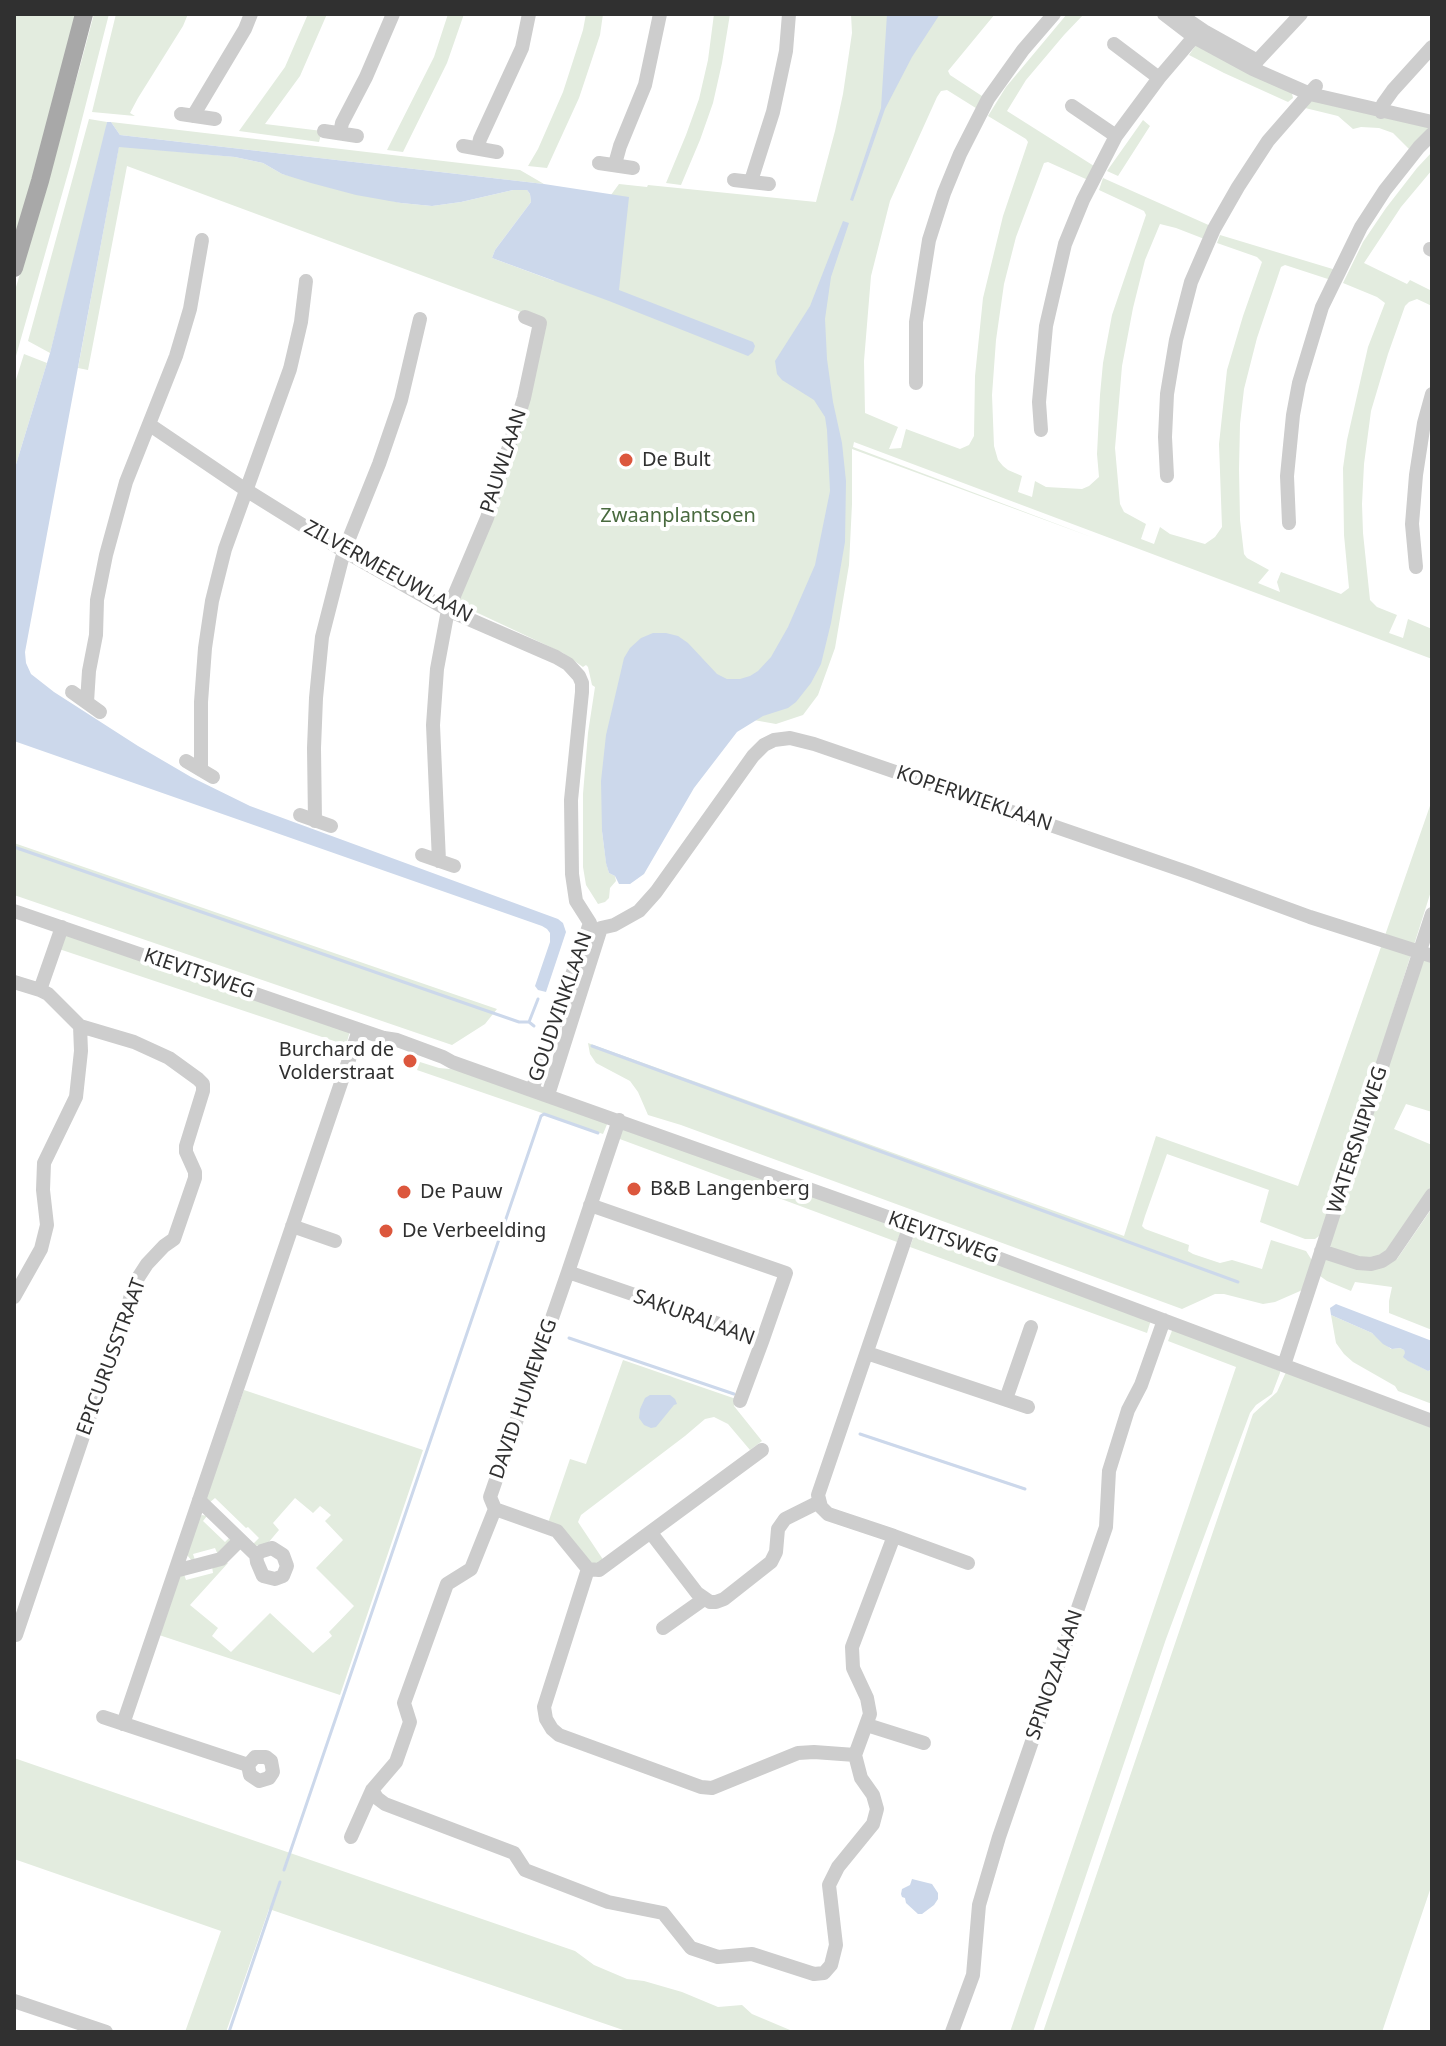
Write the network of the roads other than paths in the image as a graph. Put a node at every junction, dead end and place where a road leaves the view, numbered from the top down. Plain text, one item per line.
1 (84, 14) edge
2 (251, 14) edge
3 (393, 14) edge
4 (529, 14) edge
5 (660, 14) edge
6 (789, 14) edge
7 (1054, 14) edge
8 (1164, 14) edge
9 (1179, 14) edge
10 (1301, 14) edge
11 (1199, 34) junction
12 (1114, 44) dead end
13 (1432, 47) edge
14 (1255, 65) junction
15 (1159, 78) junction
16 (1313, 90) junction
17 (1072, 106) dead end
18 (1382, 108) junction
19 (1432, 113) edge
20 (215, 119) dead end
21 (1432, 122) edge
22 (324, 131) dead end
23 (340, 133) junction
24 (1432, 134) edge
25 (357, 136) dead end
26 (1116, 136) junction
27 (497, 152) dead end
28 (599, 163) dead end
29 (615, 164) junction
30 (633, 168) dead end
31 (734, 180) dead end
32 (751, 181) junction
33 (769, 184) dead end
34 (202, 240) dead end
35 (14, 268) edge
36 (306, 281) dead end
37 (525, 317) dead end
38 (420, 319) dead end
39 (916, 383) dead end
40 (1432, 394) edge
41 (150, 425) junction
42 (1041, 430) dead end
43 (1167, 476) dead end
44 (246, 490) junction
45 (1289, 523) dead end
46 (344, 551) junction
47 (1416, 567) dead end
48 (448, 610) junction
49 (72, 692) dead end
50 (87, 702) junction
51 (100, 712) dead end
52 (186, 761) dead end
53 (300, 815) dead end
54 (315, 821) junction
55 (331, 826) dead end
56 (422, 855) dead end
57 (14, 911) edge
58 (1432, 914) edge
59 (596, 925) junction
60 (62, 927) junction
61 (1426, 954) edge
62 (14, 982) edge
63 (40, 990) junction
64 (80, 1026) junction
65 (359, 1030) junction
66 (532, 1090) junction
67 (548, 1095) junction
68 (619, 1120) junction
69 (1432, 1195) edge
70 (590, 1205) junction
71 (910, 1225) junction
72 (292, 1226) junction
73 (335, 1241) dead end
74 (1321, 1251) junction
75 (568, 1272) junction
76 (14, 1297) edge
77 (1164, 1320) junction
78 (1031, 1327) dead end
79 (763, 1339) junction
80 (867, 1353) junction
81 (1284, 1365) junction
82 (1006, 1399) junction
83 (740, 1401) dead end
84 (1028, 1407) dead end
85 (1432, 1421) edge
86 (762, 1450) dead end
87 (199, 1500) junction
88 (819, 1502) junction
89 (495, 1509) junction
90 (651, 1533) junction
91 (894, 1536) junction
92 (240, 1540) junction
93 (256, 1555) dead end
94 (968, 1563) dead end
95 (588, 1569) junction
96 (175, 1571) junction
97 (704, 1599) junction
98 (663, 1628) dead end
99 (16, 1635) edge
100 (103, 1717) dead end
101 (123, 1724) junction
102 (867, 1725) junction
103 (924, 1743) dead end
104 (855, 1755) junction
105 (248, 1765) dead end
106 (372, 1790) junction
107 (351, 1837) dead end
108 (14, 2001) edge
109 (106, 2032) edge
110 (952, 2032) edge

1 - 35 main road
2 - 20 street
3 - 23 street
4 - 27 street
5 - 29 street
6 - 32 street
7 - 39 street
8 - 11 street
9 - 11 street
10 - 14 street
11 - 14 street
11 - 15 street
12 - 15 street
13 - 18 street
14 - 16 street
15 - 26 street
16 - 18 street
16 - 43 street
17 - 26 street
18 - 19 street
18 - 21 street
22 - 23 street
23 - 25 street
24 - 45 street
26 - 42 street
28 - 29 street
29 - 30 street
31 - 32 street
32 - 33 street
34 - 41 street
36 - 44 street
37 - 48 street, PAUWLAAN
38 - 46 street
40 - 47 street
41 - 44 street, ZILVERMEEUWLAAN
41 - 50 street
44 - 46 street, ZILVERMEEUWLAAN
44 - 52 street
46 - 48 street, ZILVERMEEUWLAAN
46 - 54 street
48 - 56 street
48 - 59 street, ZILVERMEEUWLAAN
49 - 50 street
50 - 51 street
53 - 54 street
54 - 55 street
57 - 60 street, KIEVITSWEG
58 - 61 street, WATERSNIPWEG
59 - 61 street, KOPERWIEKLAAN
59 - 66 street, GOUDVINKLAAN
59 - 67 street, GOUDVINKLAAN
60 - 63 street
60 - 65 street, KIEVITSWEG
61 - 74 street, WATERSNIPWEG
62 - 63 street
63 - 64 street
64 - 76 street
64 - 99 street, EPICURUSSTRAAT
65 - 66 street, KIEVITSWEG
65 - 72 street
66 - 67 street, KIEVITSWEG
67 - 68 street, KIEVITSWEG
68 - 70 street, DAVID HUMEWEG
68 - 71 street, KIEVITSWEG
69 - 74 street
70 - 75 street, DAVID HUMEWEG
70 - 79 street
71 - 77 street, KIEVITSWEG
71 - 80 street
72 - 73 street
72 - 87 street
74 - 81 street, WATERSNIPWEG
75 - 79 street, SAKURALAAN
75 - 89 street, DAVID HUMEWEG
77 - 81 street, KIEVITSWEG
77 - 110 street, SPINOZALAAN
78 - 82 street
79 - 83 street, SAKURALAAN
80 - 82 street
80 - 88 street
81 - 85 street, KIEVITSWEG
82 - 84 street
86 - 90 street
87 - 92 street
87 - 96 street
88 - 91 street
88 - 97 street
89 - 95 street
89 - 106 street, DAVID HUMEWEG
90 - 95 street
90 - 97 street
91 - 94 street
91 - 102 street
92 - 93 street
92 - 96 street
95 - 104 street
96 - 101 street
97 - 98 street
100 - 101 street
101 - 105 street
102 - 103 street
102 - 104 street
104 - 106 street
106 - 107 street, DAVID HUMEWEG
108 - 109 street

